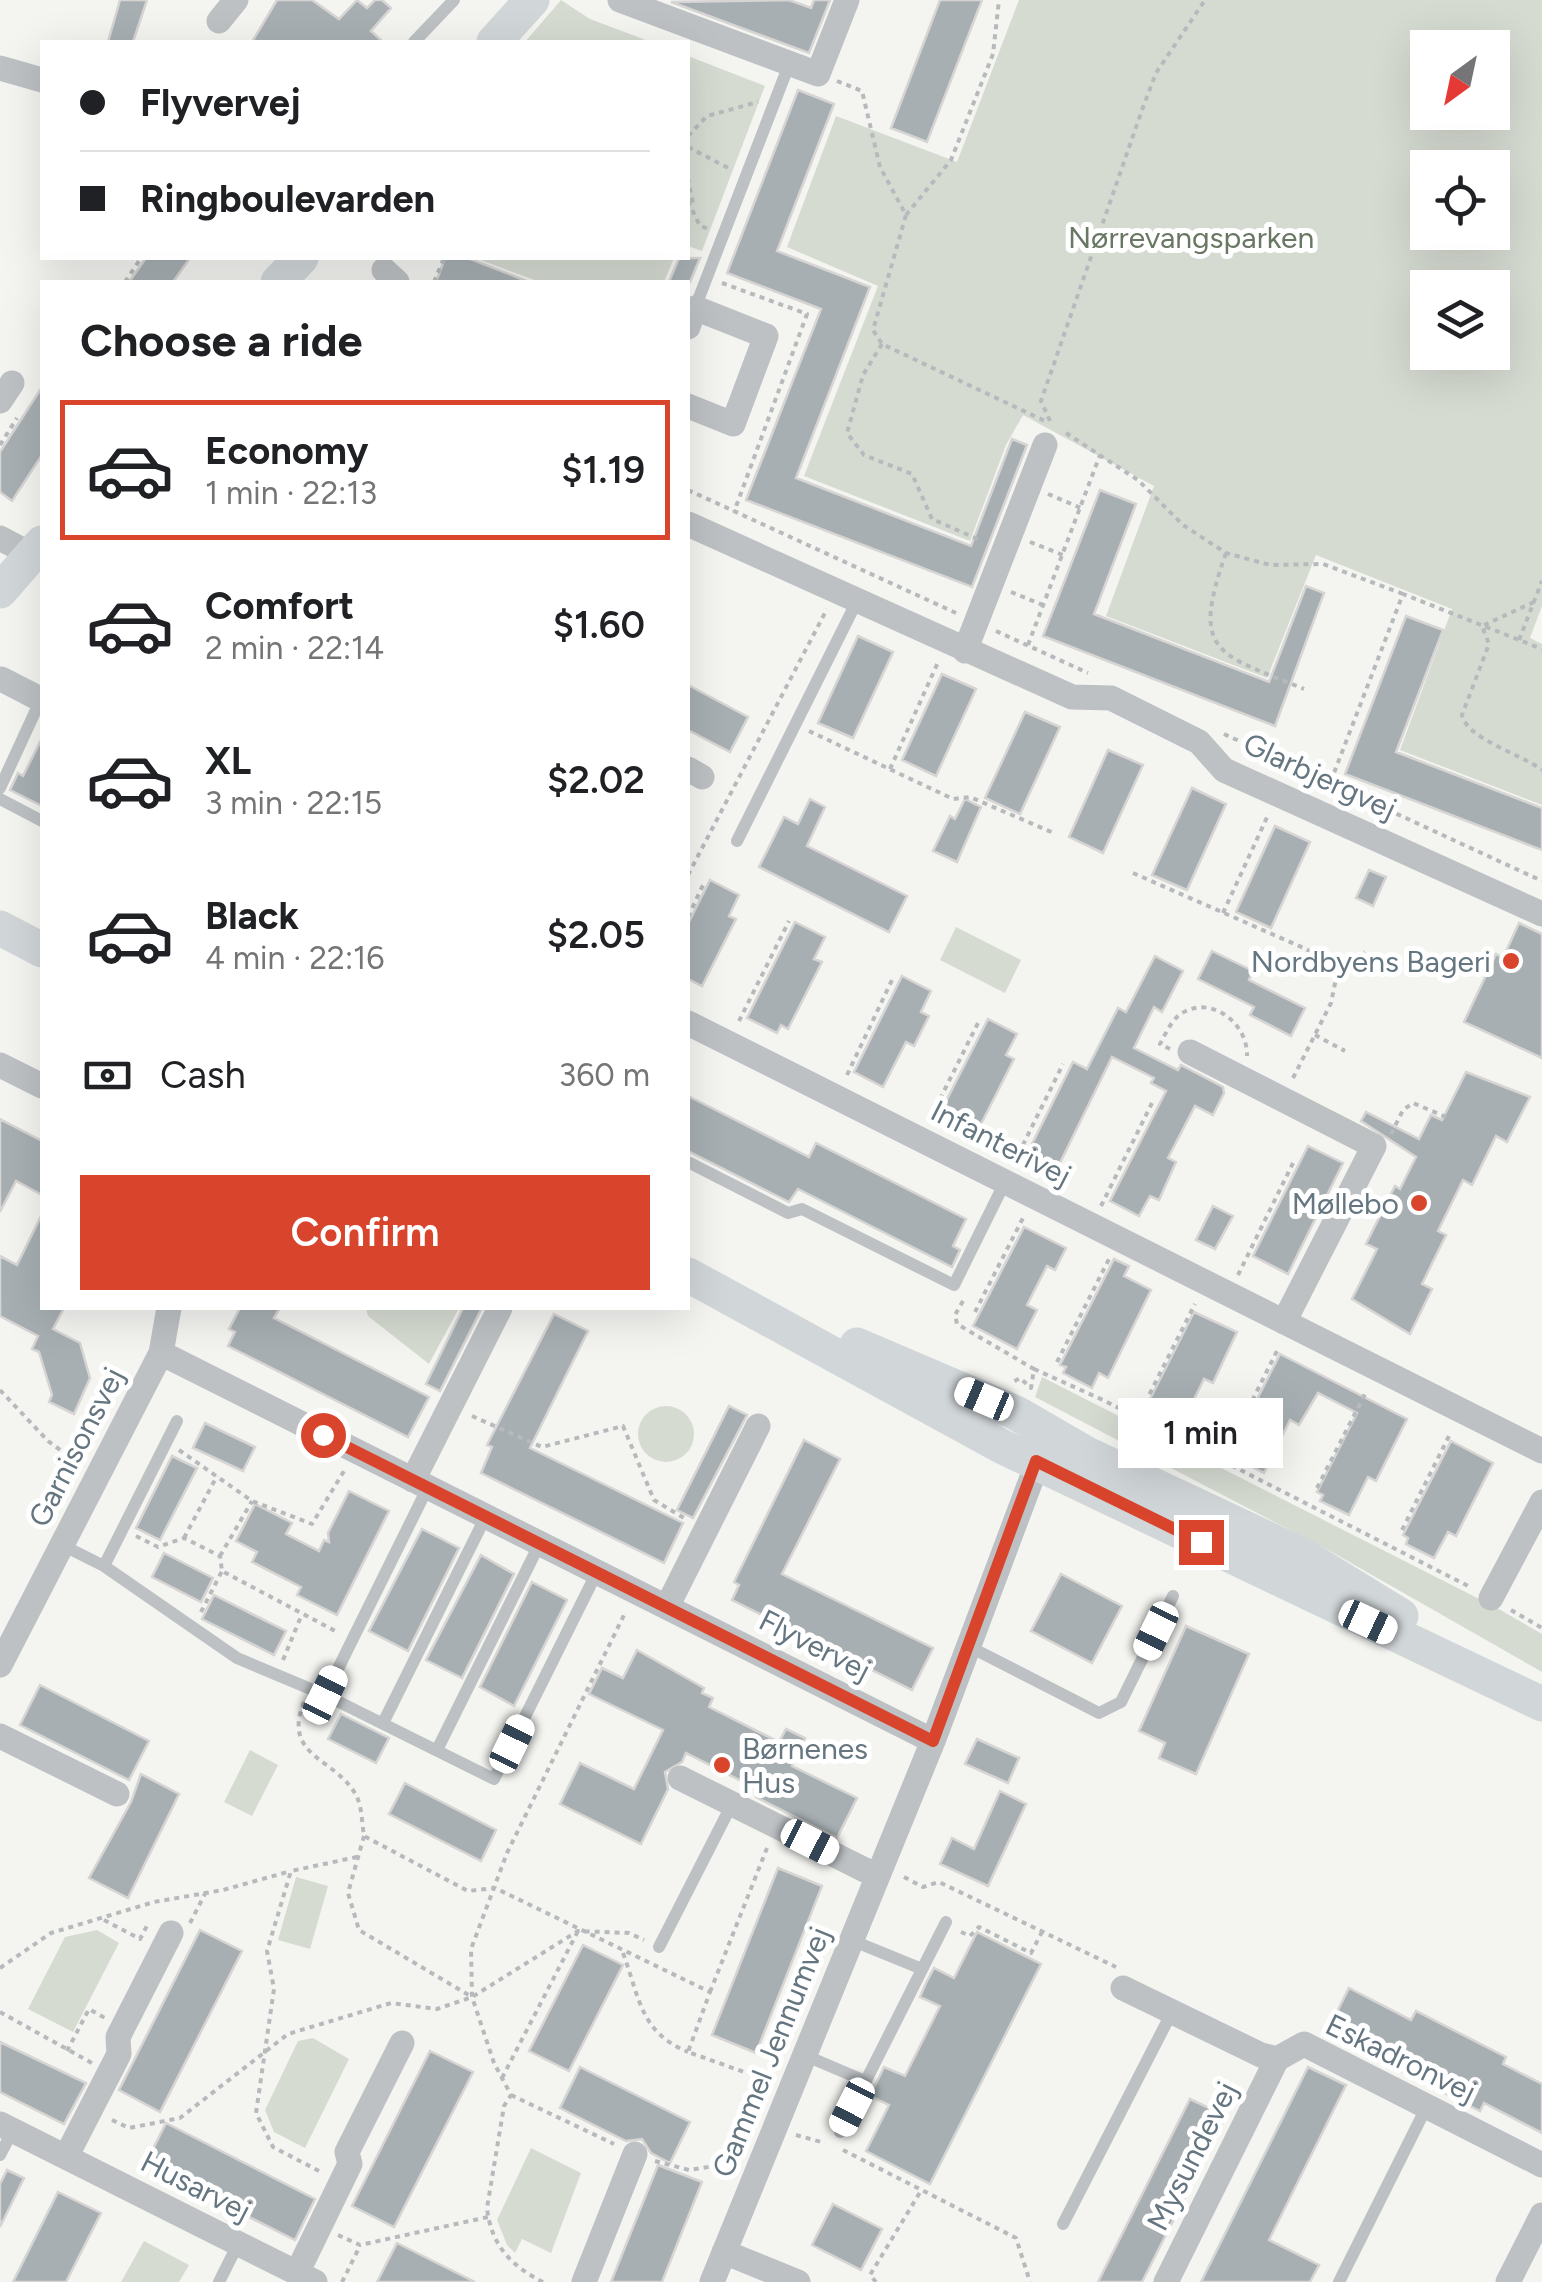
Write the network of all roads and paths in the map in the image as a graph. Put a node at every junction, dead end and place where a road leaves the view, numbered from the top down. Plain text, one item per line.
1 (236, 0) edge
2 (454, 0) edge
3 (532, 0) edge
4 (620, 0) edge
5 (847, 0) edge
6 (998, 0) edge
7 (1205, 0) edge
8 (219, 22) dead end
9 (416, 40) edge
10 (496, 40) edge
11 (790, 62) junction
12 (0, 68) edge
13 (818, 74) junction
14 (40, 79) edge
15 (772, 107) junction
16 (690, 134) edge
17 (690, 148) edge
18 (746, 176) junction
19 (690, 202) edge
20 (906, 215) junction
21 (723, 235) junction
22 (299, 260) edge
23 (280, 280) edge
24 (691, 318) edge
25 (882, 344) junction
26 (690, 407) edge
27 (1048, 435) junction
28 (1100, 455) junction
29 (1029, 487) junction
30 (1080, 508) junction
31 (690, 525) edge
32 (0, 538) edge
33 (1007, 543) junction
34 (37, 549) edge
35 (1226, 553) junction
36 (1062, 555) junction
37 (1542, 581) edge
38 (991, 584) junction
39 (0, 591) edge
40 (1403, 594) junction
41 (846, 597) junction
42 (1534, 602) junction
43 (1043, 605) junction
44 (1482, 626) junction
45 (1519, 640) junction
46 (956, 646) junction
47 (1028, 646) dead end
48 (1542, 649) edge
49 (1, 679) edge
50 (1304, 688) dead end
51 (40, 698) edge
52 (40, 703) edge
53 (814, 714) dead end
54 (890, 769) junction
55 (1542, 770) edge
56 (0, 788) edge
57 (1278, 794) junction
58 (0, 799) edge
59 (1318, 812) junction
60 (40, 820) edge
61 (1056, 834) dead end
62 (738, 841) dead end
63 (690, 871) edge
64 (1133, 872) dead end
65 (704, 883) dead end
66 (690, 912) edge
67 (1223, 913) junction
68 (1542, 914) edge
69 (788, 922) dead end
70 (1365, 952) dead end
71 (1338, 969) junction
72 (892, 980) dead end
73 (979, 1021) dead end
74 (690, 1024) edge
75 (1314, 1035) junction
76 (728, 1043) junction
77 (1345, 1050) dead end
78 (1190, 1052) dead end
79 (1063, 1064) dead end
80 (0, 1065) edge
81 (40, 1085) edge
82 (836, 1098) junction
83 (1282, 1099) junction
84 (1152, 1102) dead end
85 (1446, 1117) dead end
86 (920, 1139) junction
87 (1374, 1146) junction
88 (690, 1163) edge
89 (1294, 1163) dead end
90 (1005, 1182) junction
91 (1034, 1196) junction
92 (1092, 1226) junction
93 (1119, 1239) junction
94 (690, 1276) edge
95 (1217, 1288) junction
96 (728, 1296) junction
97 (964, 1300) dead end
98 (169, 1310) edge
99 (499, 1310) edge
100 (976, 1312) dead end
101 (1287, 1323) junction
102 (161, 1353) junction
103 (1057, 1362) dead end
104 (1377, 1368) junction
105 (1034, 1369) junction
106 (0, 1390) edge
107 (1145, 1403) dead end
108 (450, 1407) junction
109 (1462, 1411) junction
110 (1016, 1413) junction
111 (177, 1421) dead end
112 (758, 1426) dead end
113 (167, 1442) junction
114 (1230, 1445) dead end
115 (1044, 1447) junction
116 (356, 1451) junction
117 (1542, 1451) edge
118 (100, 1473) junction
119 (217, 1476) junction
120 (421, 1484) junction
121 (1317, 1488) dead end
122 (252, 1500) junction
123 (1542, 1502) edge
124 (486, 1516) junction
125 (122, 1530) junction
126 (1402, 1530) dead end
127 (706, 1531) junction
128 (184, 1538) junction
129 (540, 1544) junction
130 (62, 1545) junction
131 (220, 1556) junction
132 (104, 1566) junction
133 (222, 1572) junction
134 (597, 1572) junction
135 (636, 1591) junction
136 (1173, 1596) dead end
137 (1492, 1598) junction
138 (667, 1607) junction
139 (302, 1614) junction
140 (1542, 1628) edge
141 (192, 1630) junction
142 (352, 1640) junction
143 (968, 1646) junction
144 (0, 1665) edge
145 (276, 1675) junction
146 (310, 1688) junction
147 (325, 1695) junction
148 (1542, 1704) edge
149 (383, 1724) junction
150 (0, 1736) edge
151 (933, 1741) junction
152 (437, 1750) junction
153 (680, 1778) dead end
154 (117, 1794) dead end
155 (732, 1804) junction
156 (776, 1826) junction
157 (364, 1836) junction
158 (357, 1857) junction
159 (880, 1870) junction
160 (291, 1871) junction
161 (495, 1888) junction
162 (946, 1923) joint
163 (578, 1931) junction
164 (1042, 1932) junction
165 (171, 1933) dead end
166 (851, 1940) junction
167 (659, 1947) joint
168 (622, 1952) junction
169 (0, 1968) edge
170 (922, 1969) junction
171 (1124, 1988) joint
172 (710, 1992) junction
173 (472, 1997) junction
174 (0, 2012) edge
175 (1172, 2012) junction
176 (123, 2027) junction
177 (402, 2044) dead end
178 (68, 2051) junction
179 (265, 2052) junction
180 (688, 2052) junction
181 (804, 2055) junction
182 (1277, 2060) junction
183 (109, 2073) junction
184 (502, 2078) junction
185 (865, 2081) junction
186 (790, 2089) junction
187 (1427, 2106) junction
188 (90, 2110) junction
189 (6, 2127) edge
190 (774, 2129) junction
191 (840, 2132) dead end
192 (635, 2154) dead end
193 (0, 2156) edge
194 (66, 2157) junction
195 (1542, 2165) edge
196 (341, 2182) junction
197 (922, 2189) junction
198 (1542, 2215) edge
199 (488, 2216) junction
200 (1064, 2224) dead end
201 (320, 2226) junction
202 (238, 2244) junction
203 (360, 2245) junction
204 (724, 2252) junction
205 (306, 2277) edge
206 (219, 2282) edge
207 (342, 2282) edge
208 (543, 2282) edge
209 (584, 2282) edge
210 (712, 2282) edge
211 (798, 2282) edge
212 (876, 2282) edge
213 (1030, 2282) edge
214 (1166, 2282) edge
215 (1339, 2282) edge
216 (1508, 2282) edge

1 - 8 street
2 - 9 lane
3 - 10 main road
4 - 11 street
5 - 13 street
6 - 20 path
7 - 27 path
11 - 13 street
11 - 15 lane
12 - 14 street
13 - 20 path
15 - 16 path
15 - 18 lane
17 - 18 path
18 - 21 lane
19 - 21 path
20 - 25 path
21 - 24 lane
22 - 23 main road
24 - 26 street
25 - 27 path
25 - 33 path
27 - 28 path
27 - 29 street
28 - 30 path
28 - 35 path
29 - 30 path
29 - 33 street
30 - 36 path
31 - 41 street, Glarbjergvej
32 - 34 street
33 - 36 path
33 - 38 street
34 - 39 main road
35 - 40 path
35 - 50 path
36 - 43 path
37 - 42 path
38 - 43 path
38 - 46 street
40 - 44 path
40 - 59 path
41 - 46 street, Glarbjergvej
41 - 62 lane
41 - 63 path
42 - 44 path
42 - 45 path
43 - 47 path
44 - 45 path
44 - 55 path
45 - 48 path
46 - 54 path
46 - 57 street, Glarbjergvej
49 - 51 street
52 - 56 lane
53 - 54 path
54 - 61 path
57 - 59 street, Glarbjergvej
57 - 67 path
58 - 60 lane
59 - 68 street, Glarbjergvej
64 - 67 path
65 - 66 path
67 - 71 path
69 - 76 path
70 - 71 path
71 - 75 path
72 - 82 path
73 - 86 path
74 - 76 street, Infanterivej
75 - 77 path
75 - 83 path
76 - 82 street, Infanterivej
78 - 83 street
79 - 90 path
80 - 81 street
82 - 86 street, Infanterivej
83 - 87 street
84 - 92 path
85 - 87 path
86 - 90 street, Infanterivej
87 - 101 street
88 - 90 lane
89 - 95 path
90 - 91 street, Infanterivej
91 - 92 street, Infanterivej
91 - 100 path
92 - 93 street, Infanterivej
93 - 95 street, Infanterivej
93 - 103 path
94 - 96 main road
95 - 101 street, Infanterivej
95 - 107 path
96 - 110 main road
96 - 115 main road
97 - 105 path
98 - 102 street, Garnisonsvej
99 - 108 street
101 - 104 street, Infanterivej
101 - 114 path
102 - 116 street, Flyvervej
102 - 118 street, Garnisonsvej
104 - 109 street, Infanterivej
104 - 121 path
105 - 110 path
105 - 137 path
106 - 118 path
108 - 120 street
108 - 127 path
109 - 117 street, Infanterivej
109 - 126 path
110 - 115 main road
111 - 113 lane
112 - 127 street
113 - 119 path
113 - 125 lane
115 - 143 street, Gammel Jennumvej
115 - 148 main road
116 - 120 street, Flyvervej
116 - 122 path
118 - 130 street, Garnisonsvej
119 - 122 path
119 - 128 path
120 - 124 street, Flyvervej
120 - 142 lane
122 - 131 path
123 - 137 street
124 - 129 street, Flyvervej
124 - 149 lane
125 - 128 path
125 - 132 lane
127 - 138 street
128 - 131 path
129 - 134 street, Flyvervej
129 - 152 lane
130 - 132 lane
130 - 144 street, Garnisonsvej
131 - 133 path
132 - 141 lane
133 - 139 path
133 - 141 path
134 - 135 street, Flyvervej
134 - 152 lane
135 - 138 street, Flyvervej
135 - 161 path
136 - 143 lane
137 - 140 path
138 - 151 street, Flyvervej
139 - 142 path
139 - 145 path
141 - 145 lane
142 - 147 lane
143 - 151 street, Gammel Jennumvej
145 - 146 lane
146 - 147 lane
146 - 157 path
147 - 149 lane
149 - 152 lane
150 - 154 street
151 - 159 street, Gammel Jennumvej
153 - 155 street
155 - 156 street
155 - 167 lane
156 - 159 street
156 - 172 path
157 - 158 path
157 - 161 path
158 - 160 path
158 - 173 path
159 - 164 path
159 - 166 street, Gammel Jennumvej
160 - 169 path
160 - 179 path
161 - 163 path
161 - 173 path
162 - 164 path
162 - 170 lane
163 - 167 path
163 - 168 path
163 - 173 path
163 - 184 path
164 - 171 path
165 - 176 street
166 - 170 lane
166 - 181 street, Gammel Jennumvej
168 - 172 path
168 - 180 path
170 - 185 lane
171 - 175 street
172 - 180 path
173 - 179 path
173 - 184 path
174 - 178 path
175 - 182 street
175 - 200 lane
176 - 178 path
176 - 183 street
177 - 196 street, Husarvej
178 - 183 path
179 - 188 path
179 - 196 path
180 - 186 path
181 - 185 lane
181 - 186 street, Gammel Jennumvej
182 - 187 street, Eskadronvej
182 - 214 street, Mysundevej
183 - 188 street
184 - 199 path
185 - 191 lane
186 - 190 street, Gammel Jennumvej
187 - 195 street, Eskadronvej
187 - 215 lane
188 - 194 street
189 - 193 lane
189 - 194 street, Husarvej
190 - 197 path
190 - 204 street, Gammel Jennumvej
192 - 209 street
194 - 202 street, Husarvej
196 - 201 street, Husarvej
197 - 212 path
197 - 213 path
198 - 216 street
199 - 203 path
199 - 208 path
201 - 203 path
201 - 205 street, Husarvej
202 - 205 street, Husarvej
202 - 206 lane
203 - 207 path
204 - 210 street, Gammel Jennumvej
204 - 211 street

